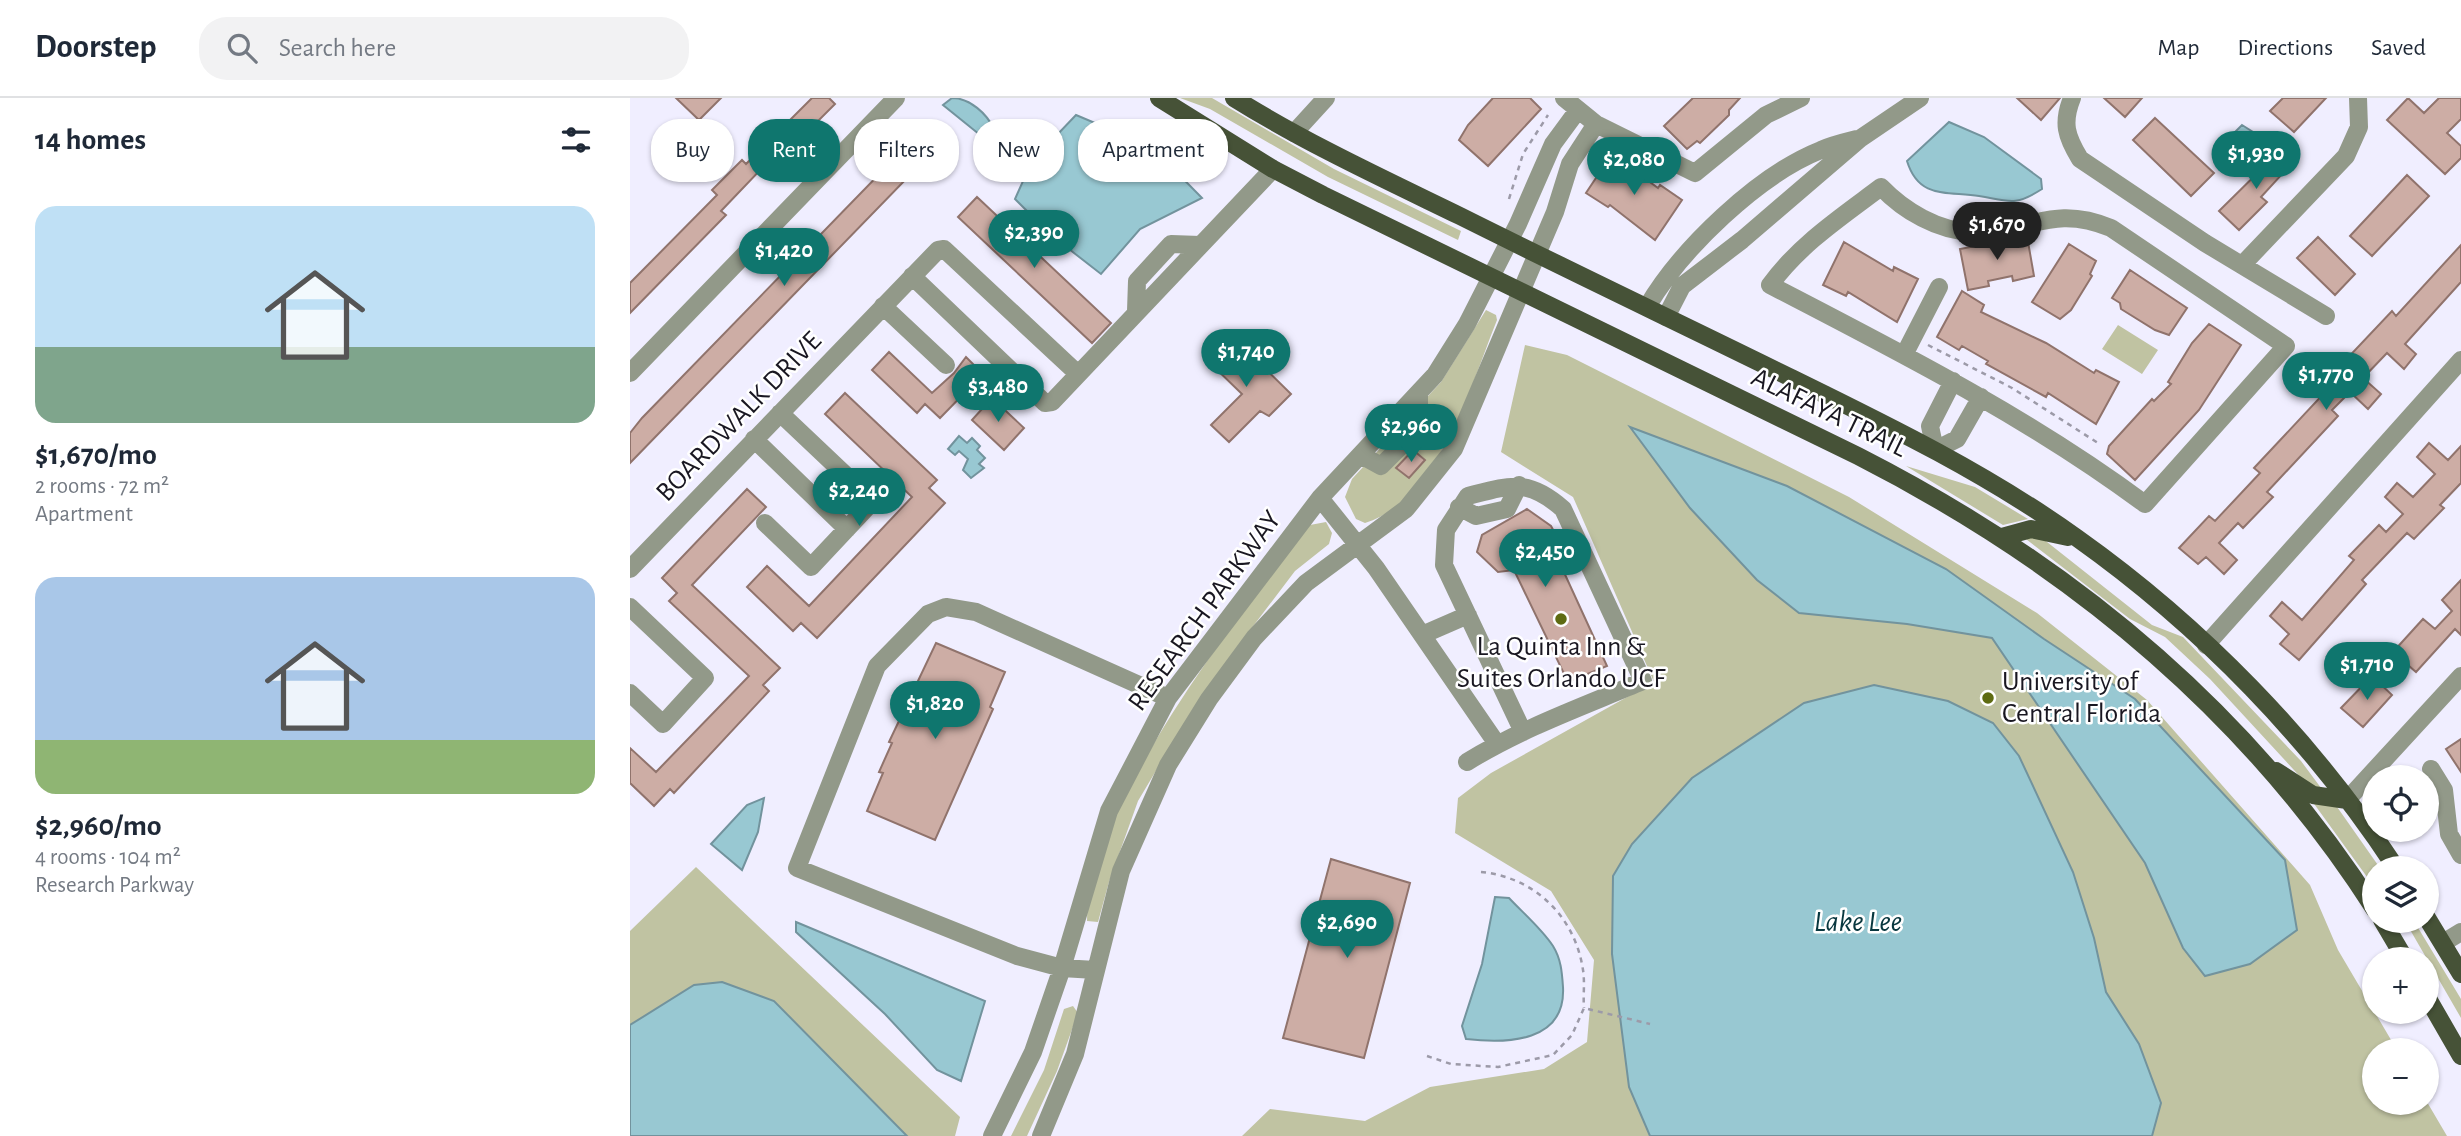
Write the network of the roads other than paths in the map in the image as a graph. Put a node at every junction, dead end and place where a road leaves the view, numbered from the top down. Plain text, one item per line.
1 (897, 98) edge
2 (1159, 98) edge
3 (1234, 98) edge
4 (1326, 98) edge
5 (1564, 98) edge
6 (1768, 98) edge
7 (1801, 98) edge
8 (1920, 98) edge
9 (2072, 98) edge
10 (2358, 98) edge
11 (1578, 110) junction
12 (1597, 124) junction
13 (1745, 130) junction
14 (1294, 134) junction
15 (1861, 138) junction
16 (1273, 169) junction
17 (1509, 241) junction
18 (1200, 245) junction
19 (1536, 254) junction
20 (2242, 264) junction
21 (1152, 265) junction
22 (912, 275) junction
23 (1490, 277) junction
24 (1167, 280) junction
25 (1938, 287) dead end
26 (1520, 292) junction
27 (883, 306) junction
28 (1647, 307) junction
29 (1136, 311) junction
30 (2326, 316) dead end
31 (1666, 317) junction
32 (1904, 355) junction
33 (2461, 360) edge
34 (946, 365) dead end
35 (630, 373) edge
36 (1076, 373) junction
37 (1953, 381) junction
38 (1981, 397) junction
39 (780, 413) junction
40 (754, 439) junction
41 (1935, 450) junction
42 (1320, 498) junction
43 (765, 523) dead end
44 (847, 529) junction
45 (2002, 537) junction
46 (2078, 539) junction
47 (1358, 545) junction
48 (630, 569) edge
49 (630, 607) edge
50 (1468, 615) junction
51 (1422, 635) junction
52 (2206, 645) junction
53 (2461, 676) edge
54 (630, 693) edge
55 (1168, 698) junction
56 (1523, 732) junction
57 (1497, 744) junction
58 (2261, 761) junction
59 (1467, 762) dead end
60 (2439, 782) edge
61 (2347, 800) junction
62 (2461, 855) edge
63 (2387, 856) edge
64 (2362, 891) edge
65 (2461, 932) edge
66 (2437, 933) edge
67 (2443, 943) junction
68 (1062, 968) junction
69 (1096, 970) junction
70 (2461, 974) edge
71 (2439, 1018) edge
72 (2461, 1056) edge
73 (992, 1136) edge
74 (1041, 1136) edge

1 - 35 street
2 - 16 main road, ALAFAYA TRAIL
3 - 14 main road, ALAFAYA TRAIL
4 - 14 street
5 - 11 street
6 - 13 street
7 - 13 street
8 - 15 street
9 - 20 street
10 - 20 street
11 - 12 street
11 - 17 street, RESEARCH PARKWAY
12 - 13 street
12 - 19 street, RESEARCH PARKWAY
14 - 17 main road, ALAFAYA TRAIL
15 - 28 street
15 - 31 street
16 - 18 street
16 - 23 main road, ALAFAYA TRAIL
17 - 19 main road, ALAFAYA TRAIL
17 - 23 street, RESEARCH PARKWAY
18 - 21 street
18 - 24 street
19 - 26 street, RESEARCH PARKWAY
19 - 28 main road, ALAFAYA TRAIL
20 - 30 street
21 - 24 street
21 - 29 street
22 - 27 street, BOARDWALK DRIVE
22 - 36 street, BOARDWALK DRIVE
22 - 36 street
23 - 26 main road, ALAFAYA TRAIL
23 - 42 street, RESEARCH PARKWAY
24 - 29 street
25 - 32 street
26 - 45 main road, ALAFAYA TRAIL
26 - 47 street, RESEARCH PARKWAY
27 - 34 street
27 - 39 street, BOARDWALK DRIVE
28 - 31 main road, ALAFAYA TRAIL
29 - 36 street
31 - 41 main road, ALAFAYA TRAIL
32 - 37 street
32 - 38 street
33 - 52 street
37 - 38 street
37 - 41 street
38 - 41 street
39 - 40 street, BOARDWALK DRIVE
39 - 44 street
40 - 44 street
40 - 48 street, BOARDWALK DRIVE
41 - 46 main road, ALAFAYA TRAIL
42 - 47 street
42 - 55 street, RESEARCH PARKWAY
43 - 44 street
45 - 46 main road
45 - 58 main road, ALAFAYA TRAIL
46 - 52 main road, ALAFAYA TRAIL
47 - 51 street
47 - 69 street, RESEARCH PARKWAY
49 - 54 street
50 - 51 street
50 - 56 street
50 - 56 street
51 - 57 street
52 - 61 main road, ALAFAYA TRAIL
53 - 61 street
55 - 68 street, RESEARCH PARKWAY
55 - 68 street
56 - 57 street
57 - 59 street
58 - 61 main road
58 - 64 main road, ALAFAYA TRAIL
60 - 62 street
61 - 63 main road, ALAFAYA TRAIL
65 - 67 street
66 - 67 main road
67 - 70 main road
68 - 69 street
68 - 73 street, RESEARCH PARKWAY
69 - 74 street, RESEARCH PARKWAY
71 - 72 main road

